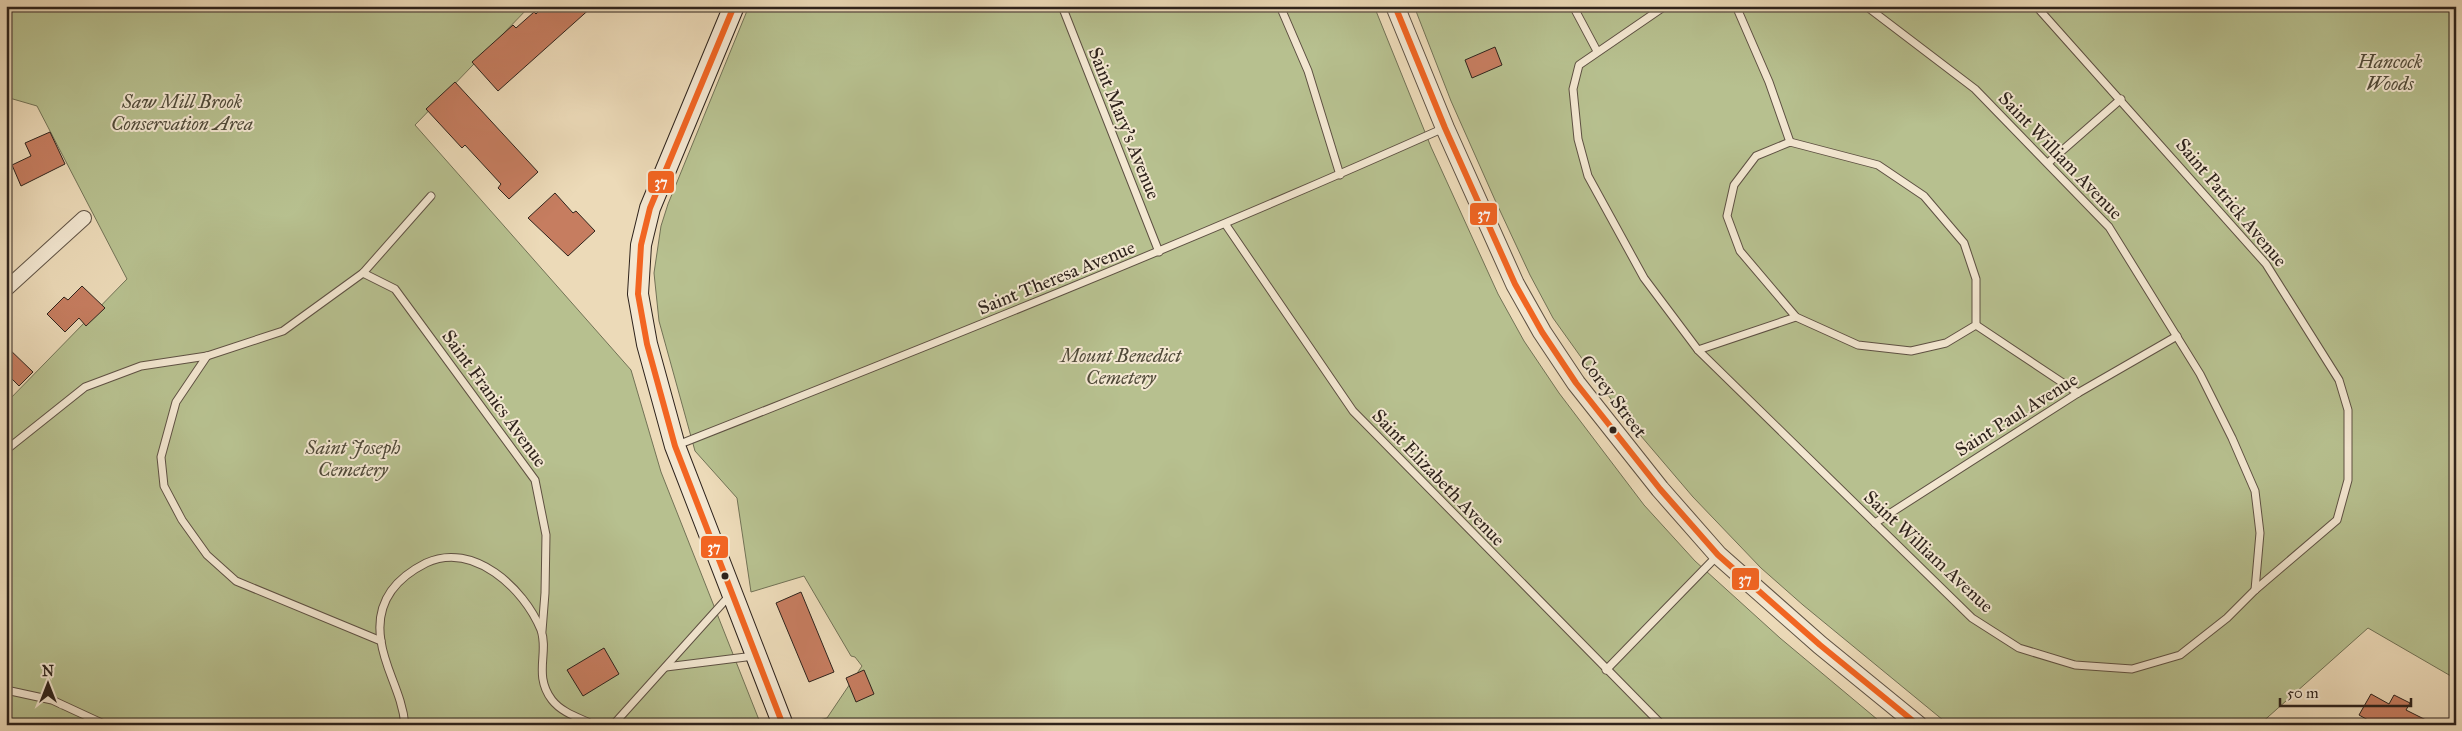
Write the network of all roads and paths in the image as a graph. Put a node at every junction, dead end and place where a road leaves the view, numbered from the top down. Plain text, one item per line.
1 (734, 6) edge
2 (1062, 6) edge
3 (1280, 6) edge
4 (1573, 6) edge
5 (1665, 6) edge
6 (1736, 6) edge
7 (1866, 6) edge
8 (2036, 6) edge
9 (1402, 8) edge
10 (1597, 51) junction
11 (2122, 99) junction
12 (1445, 128) junction
13 (1790, 142) junction
14 (2048, 162) junction
15 (1340, 175) junction
16 (431, 196) dead end
17 (84, 218) dead end
18 (1226, 225) junction
19 (1159, 252) junction
20 (363, 272) junction
21 (6, 289) edge
22 (1796, 316) junction
23 (1976, 325) junction
24 (2177, 336) junction
25 (1698, 350) junction
26 (207, 356) junction
27 (2078, 393) junction
28 (675, 446) junction
29 (6, 450) edge
30 (1875, 523) junction
31 (1718, 555) junction
32 (2255, 590) junction
33 (732, 593) junction
34 (542, 632) junction
35 (381, 641) junction
36 (756, 655) junction
37 (666, 667) junction
38 (1606, 670) junction
39 (6, 690) edge
40 (106, 725) edge
41 (405, 725) edge
42 (594, 725) edge
43 (613, 725) edge
44 (783, 725) edge
45 (1662, 725) edge
46 (1918, 725) edge

1 - 28 main road
2 - 19 lane, Saint Mary's Avenue
3 - 15 lane
4 - 10 lane
5 - 10 lane, Saint William Avenue
6 - 13 lane
7 - 14 lane, Saint William Avenue
8 - 11 lane, Saint Patrick Avenue
9 - 12 street, Corey Street
10 - 25 lane, Saint William Avenue
11 - 14 lane
11 - 32 lane, Saint Patrick Avenue
12 - 15 lane, Saint Theresa Avenue
12 - 31 street, Corey Street
13 - 22 lane
13 - 23 lane
14 - 24 lane, Saint William Avenue
15 - 18 lane, Saint Theresa Avenue
16 - 20 lane
17 - 21 street
18 - 19 lane, Saint Theresa Avenue
18 - 38 lane, Saint Elizabeth Avenue
19 - 28 lane, Saint Theresa Avenue
20 - 26 lane
20 - 34 lane, Saint Franics Avenue
22 - 23 lane
22 - 25 lane
23 - 27 lane
24 - 27 lane, Saint Paul Avenue
24 - 32 lane, Saint William Avenue
25 - 30 lane, Saint William Avenue
26 - 29 lane
26 - 35 lane
27 - 30 lane, Saint Paul Avenue
28 - 33 main road
30 - 32 lane, Saint William Avenue
31 - 38 lane
31 - 46 street, Corey Street
33 - 36 main road
33 - 37 lane
34 - 35 lane, Saint Franics Avenue
34 - 42 lane, Saint Franics Avenue
35 - 41 lane, Saint Franics Avenue
36 - 37 lane
36 - 44 main road
37 - 43 lane
38 - 45 lane, Saint Elizabeth Avenue
39 - 40 lane

